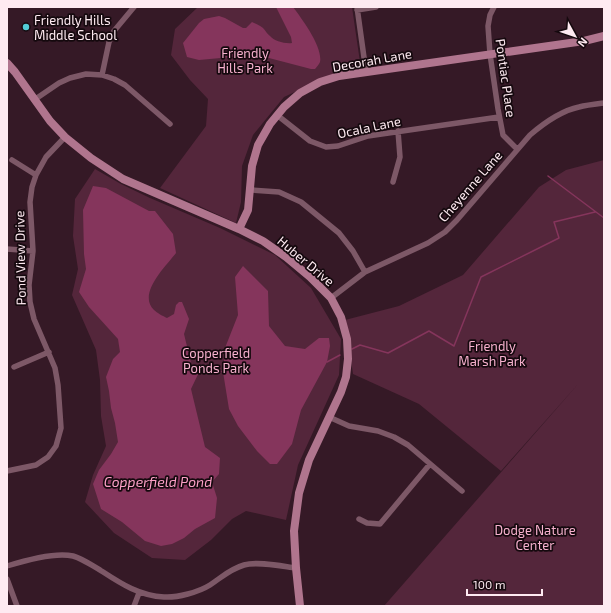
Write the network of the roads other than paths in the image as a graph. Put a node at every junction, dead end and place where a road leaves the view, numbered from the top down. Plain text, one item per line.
1 (134, 7) edge
2 (376, 7) edge
3 (494, 7) edge
4 (357, 8) edge
5 (604, 36) edge
6 (490, 54) junction
7 (7, 63) edge
8 (366, 72) junction
9 (102, 75) junction
10 (34, 100) junction
11 (604, 103) edge
12 (277, 115) junction
13 (499, 117) junction
14 (170, 124) dead end
15 (398, 131) junction
16 (65, 137) junction
17 (517, 149) junction
18 (12, 160) dead end
19 (36, 175) junction
20 (393, 182) dead end
21 (251, 190) junction
22 (239, 229) junction
23 (7, 249) edge
24 (33, 251) junction
25 (365, 272) junction
26 (331, 298) junction
27 (48, 352) junction
28 (14, 367) dead end
29 (329, 418) junction
30 (430, 464) junction
31 (7, 471) edge
32 (462, 491) dead end
33 (359, 519) dead end
34 (7, 566) edge
35 (296, 568) junction
36 (7, 579) edge
37 (139, 592) junction
38 (17, 606) edge
39 (134, 606) edge
40 (300, 606) edge

1 - 9 street
2 - 4 street
3 - 6 street, Pontiac Place
4 - 8 street
5 - 6 street, Decorah Lane
6 - 8 street, Decorah Lane
6 - 13 street, Pontiac Place
7 - 10 street, Huber Drive
8 - 12 street, Decorah Lane
9 - 10 street
9 - 14 street
10 - 16 street, Huber Drive
11 - 17 street, Cheyenne Lane
12 - 15 street, Ocala Lane
12 - 21 street, Decorah Lane
13 - 15 street, Ocala Lane
13 - 17 street, Pontiac Place
15 - 20 street
16 - 19 street, Pond View Drive
16 - 22 street, Huber Drive
17 - 25 street, Cheyenne Lane
18 - 19 street
19 - 24 street, Pond View Drive
21 - 22 street, Decorah Lane
21 - 25 street
22 - 26 street, Huber Drive
23 - 24 street
24 - 27 street, Pond View Drive
25 - 26 street, Cheyenne Lane
26 - 29 street, Huber Drive
27 - 28 street
27 - 31 street, Pond View Drive
29 - 30 street
29 - 35 street, Huber Drive
30 - 32 street
30 - 33 street
34 - 37 street
35 - 37 street
35 - 40 street, Huber Drive
36 - 38 street
37 - 39 street

